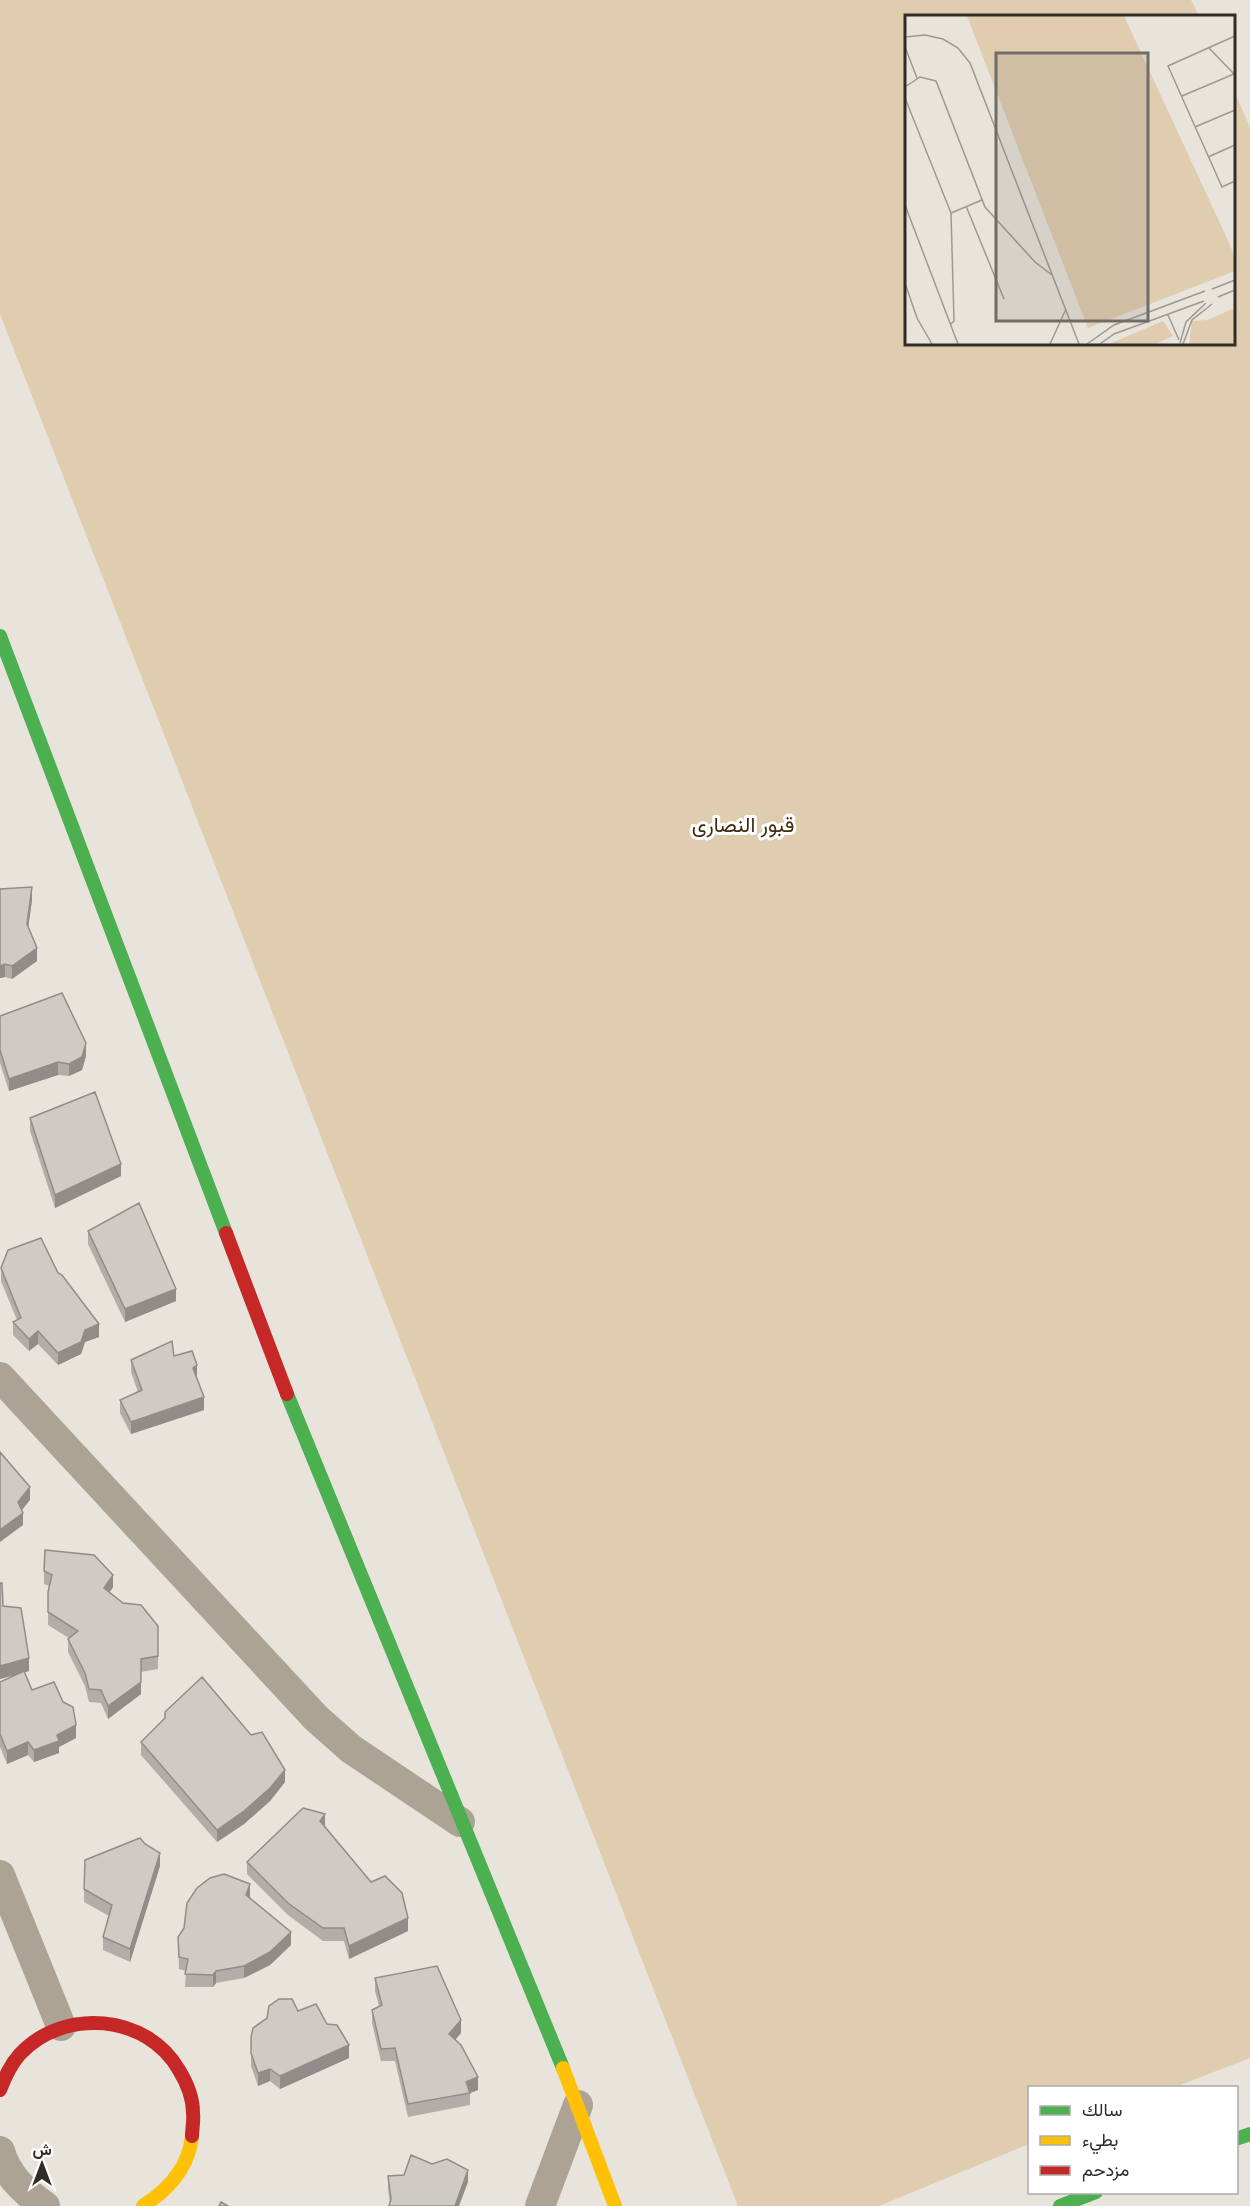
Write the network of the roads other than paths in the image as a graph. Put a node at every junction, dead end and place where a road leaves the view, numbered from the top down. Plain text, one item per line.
1 (0, 636) edge
2 (0, 1377) edge
3 (460, 1822) junction
4 (0, 1875) edge
5 (61, 2026) junction
6 (0, 2090) edge
7 (578, 2105) junction
8 (0, 2151) edge
9 (1093, 2194) edge
10 (45, 2206) edge
11 (143, 2206) edge
12 (540, 2206) edge
13 (615, 2206) edge
14 (1060, 2206) edge

1 - 3 street
2 - 3 street
3 - 7 street
4 - 5 street
5 - 6 street
5 - 11 street
7 - 12 street
7 - 13 street
8 - 10 street
9 - 14 street

